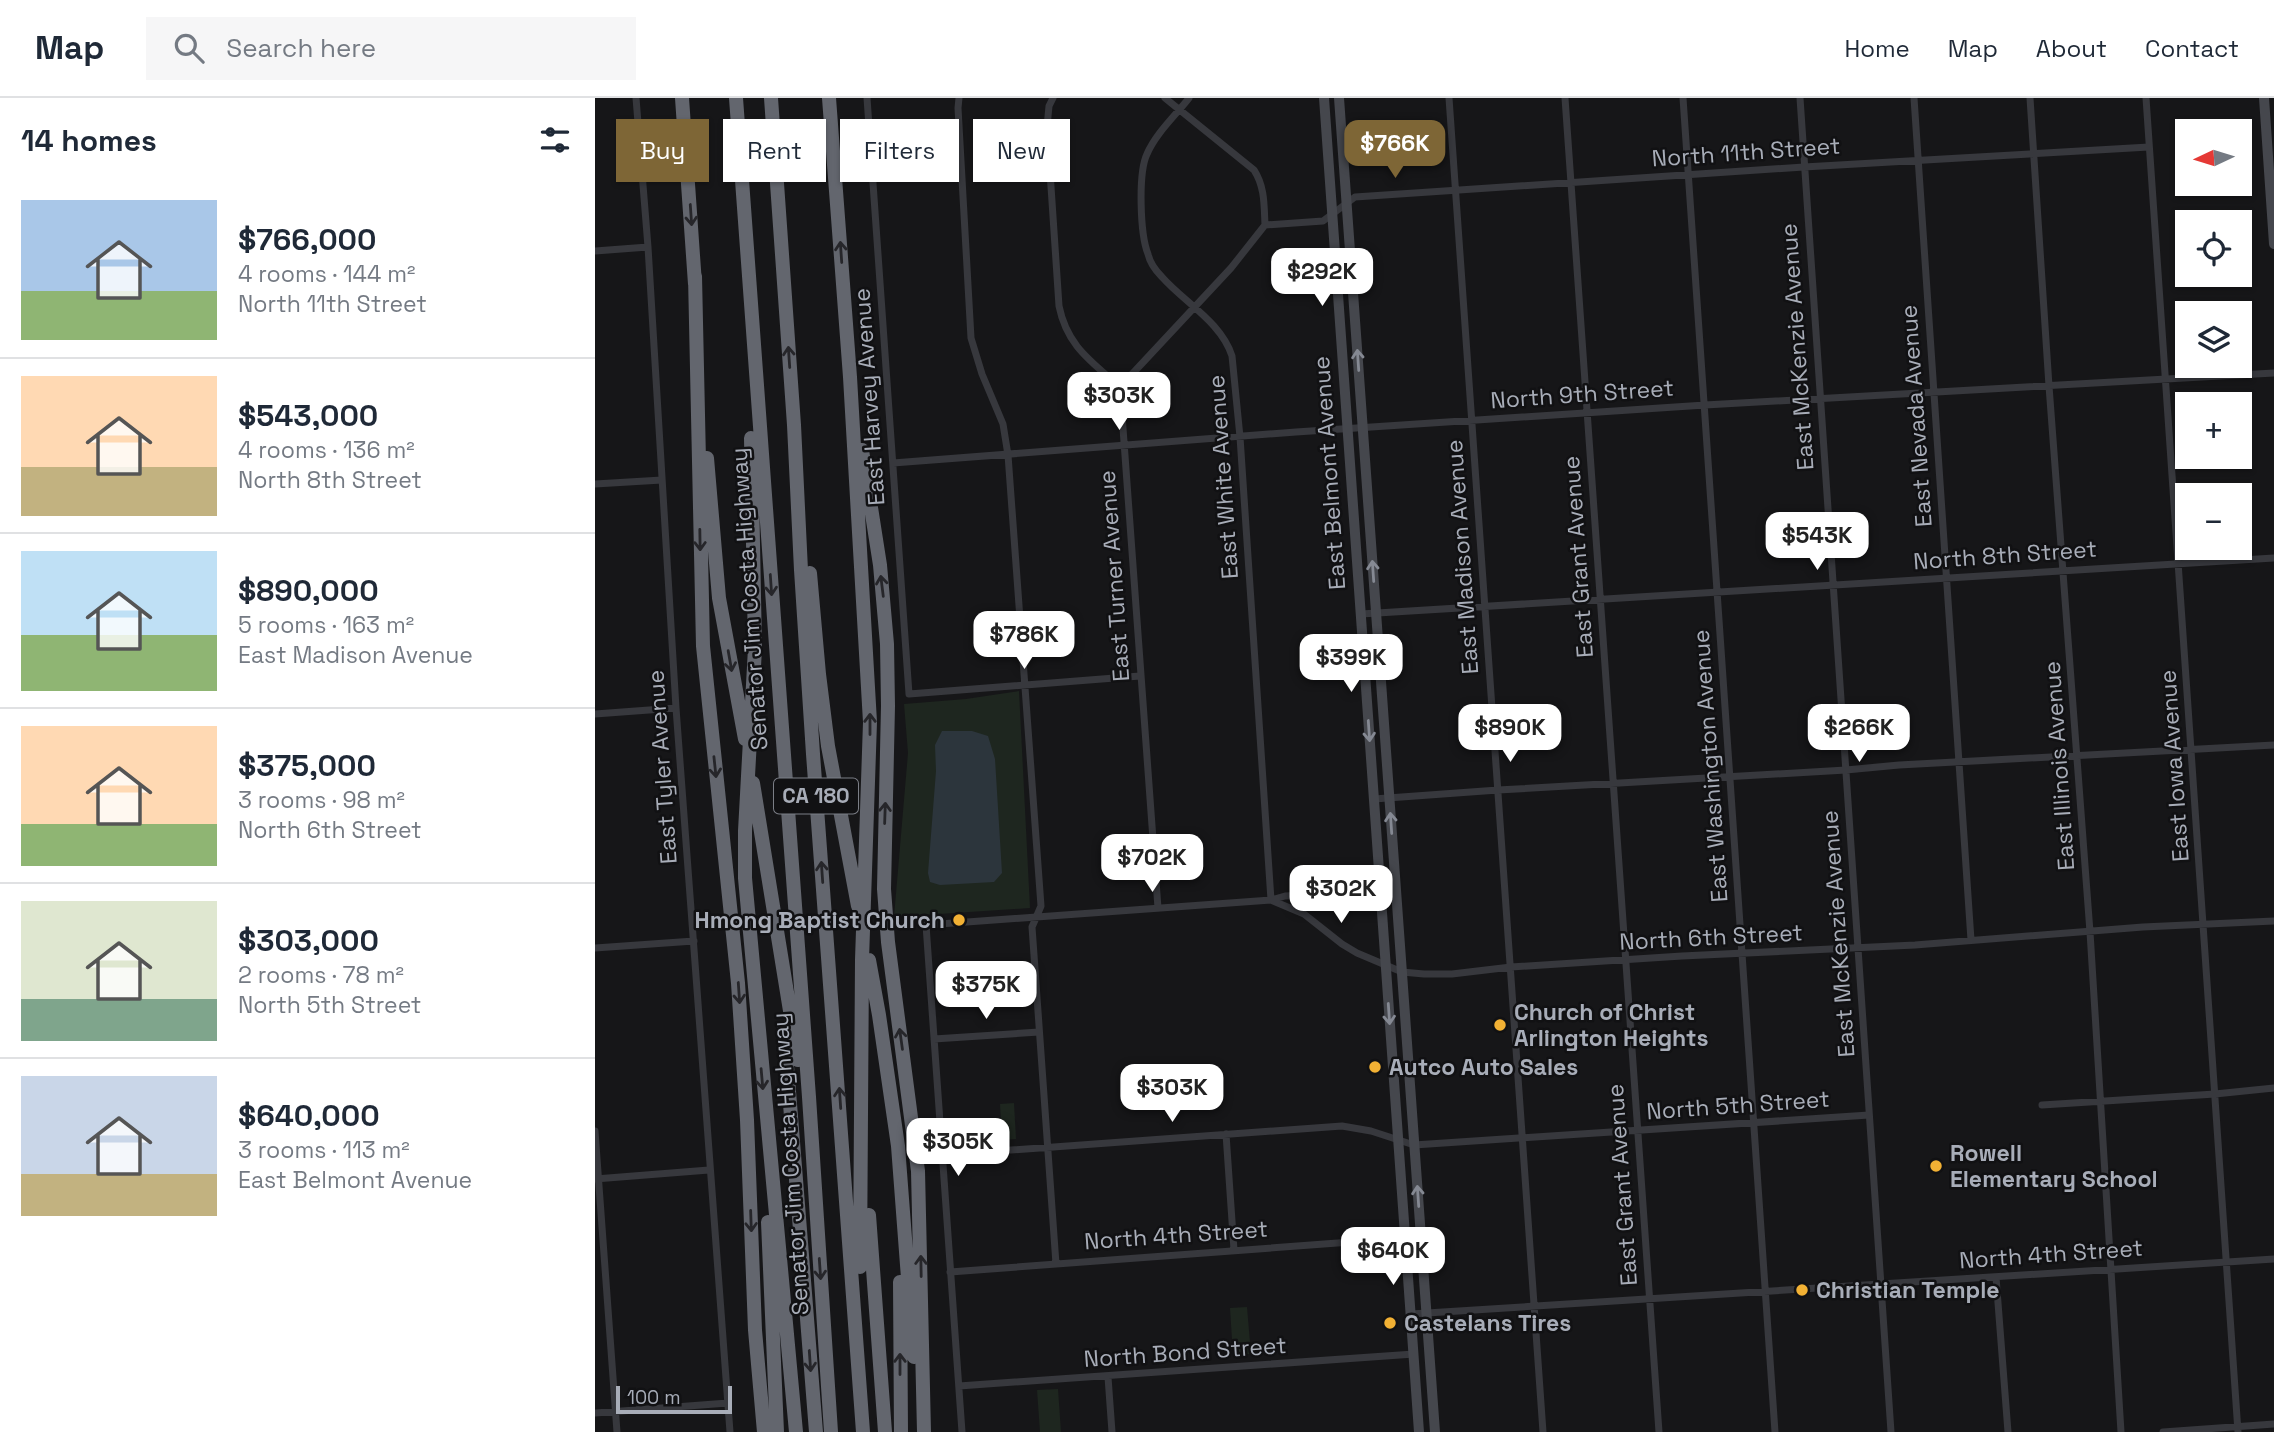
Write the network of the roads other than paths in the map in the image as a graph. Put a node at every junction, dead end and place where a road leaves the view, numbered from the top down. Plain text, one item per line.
1 (636, 98) edge
2 (682, 98) edge
3 (736, 98) edge
4 (771, 98) edge
5 (829, 98) edge
6 (867, 98) edge
7 (959, 98) edge
8 (1053, 98) edge
9 (1165, 98) edge
10 (1189, 98) edge
11 (1324, 98) edge
12 (1339, 98) edge
13 (1449, 98) edge
14 (1565, 98) edge
15 (1683, 98) edge
16 (1800, 98) edge
17 (1913, 98) edge
18 (2030, 98) edge
19 (2146, 98) edge
20 (2264, 98) edge
21 (1180, 110) junction
22 (869, 119) edge
23 (960, 142) joint
24 (2149, 147) junction
25 (2034, 154) junction
26 (1917, 160) junction
27 (1804, 167) junction
28 (1689, 176) junction
29 (873, 182) edge
30 (1571, 182) junction
31 (1456, 190) junction
32 (1347, 203) junction
33 (1331, 216) junction
34 (1265, 225) junction
35 (2274, 244) edge
36 (648, 247) junction
37 (595, 251) edge
38 (748, 272) junction
39 (695, 276) junction
40 (1193, 307) junction
41 (2274, 373) edge
42 (850, 377) junction
43 (2164, 379) junction
44 (2049, 386) junction
45 (1120, 387) junction
46 (1933, 393) junction
47 (1820, 399) junction
48 (1705, 405) junction
49 (1587, 413) junction
50 (1472, 421) junction
51 (794, 425) junction
52 (1362, 428) junction
53 (1347, 430) junction
54 (1240, 437) junction
55 (1124, 445) junction
56 (1008, 455) junction
57 (893, 463) junction
58 (662, 480) junction
59 (595, 484) edge
60 (2274, 558) edge
61 (2179, 564) junction
62 (2063, 570) junction
63 (1947, 577) junction
64 (1833, 585) junction
65 (1717, 593) junction
66 (1600, 599) junction
67 (1485, 606) junction
68 (1376, 613) junction
69 (1361, 614) junction
70 (1140, 676) junction
71 (1025, 685) junction
72 (676, 708) junction
73 (595, 714) edge
74 (2274, 745) edge
75 (2192, 748) junction
76 (2078, 755) junction
77 (1958, 762) junction
78 (1846, 770) junction
79 (1730, 778) junction
80 (1613, 784) junction
81 (1498, 790) junction
82 (1389, 798) junction
83 (1374, 799) junction
84 (770, 880) junction
85 (1381, 891) junction
86 (1271, 900) junction
87 (1157, 908) junction
88 (1037, 917) junction
89 (2274, 921) edge
90 (2204, 924) junction
91 (2090, 932) junction
92 (1971, 940) junction
93 (694, 941) junction
94 (595, 948) edge
95 (1858, 948) junction
96 (1742, 955) junction
97 (1626, 961) junction
98 (1386, 965) junction
99 (1511, 967) junction
100 (1402, 972) junction
101 (1039, 1032) junction
102 (934, 1039) junction
103 (889, 1081) junction
104 (2274, 1088) edge
105 (2215, 1094) junction
106 (2101, 1101) junction
107 (2042, 1105) dead end
108 (862, 1113) junction
109 (1869, 1115) junction
110 (1754, 1123) junction
111 (1638, 1130) junction
112 (595, 1131) edge
113 (767, 1133) junction
114 (1226, 1135) junction
115 (1523, 1138) junction
116 (1397, 1139) junction
117 (1414, 1145) junction
118 (1048, 1147) junction
119 (811, 1152) junction
120 (942, 1155) junction
121 (709, 1170) junction
122 (597, 1179) edge
123 (1405, 1238) junction
124 (1234, 1250) junction
125 (2274, 1259) edge
126 (2227, 1262) junction
127 (1056, 1264) junction
128 (2112, 1269) junction
129 (950, 1272) junction
130 (1996, 1277) junction
131 (1881, 1284) junction
132 (1766, 1291) junction
133 (1650, 1299) junction
134 (1535, 1306) junction
135 (1426, 1313) junction
136 (1411, 1314) junction
137 (1414, 1354) junction
138 (859, 1373) junction
139 (1108, 1377) junction
140 (959, 1387) junction
141 (728, 1403) junction
142 (615, 1411) junction
143 (595, 1413) edge
144 (2274, 1424) edge
145 (1434, 1428) edge
146 (2237, 1429) edge
147 (617, 1432) edge
148 (730, 1432) edge
149 (764, 1432) edge
150 (777, 1432) edge
151 (796, 1432) edge
152 (816, 1432) edge
153 (831, 1432) edge
154 (863, 1432) edge
155 (885, 1432) edge
156 (901, 1432) edge
157 (922, 1432) edge
158 (962, 1432) edge
159 (1112, 1432) edge
160 (1419, 1432) edge
161 (1543, 1432) edge
162 (1659, 1432) edge
163 (1775, 1432) edge
164 (1891, 1432) edge
165 (2008, 1432) edge
166 (2121, 1432) edge
167 (2164, 1432) edge

1 - 36 street, East Tyler Avenue
2 -> 39 highway
3 - 38 highway, Senator Jim Costa Highway / CA 180
51 -> 4 highway, CA 180
42 -> 5 highway
6 - 22 street, East Harvey Avenue
7 - 23 street
8 - 45 street
9 - 21 street
10 - 21 street, East White Avenue
11 - 33 main road, East Belmont Avenue
12 - 32 main road, East Belmont Avenue
13 - 31 street, East Madison Avenue
14 - 30 street, East Grant Avenue
15 - 28 street, East Washington Avenue
16 - 27 street, East McKenzie Avenue
17 - 26 street, East Nevada Avenue
18 - 25 street, East Illinois Avenue
19 - 24 street, East Iowa Avenue
20 - 35 main road
21 - 34 street
21 - 40 street, East White Avenue
23 - 56 street
24 - 25 street, North 11th Street
24 - 43 street, East Iowa Avenue
25 - 26 street, North 11th Street
25 - 44 street, East Illinois Avenue
26 - 27 street, North 11th Street
26 - 46 street, East Nevada Avenue
27 - 28 street, North 11th Street
27 - 47 street, East McKenzie Avenue
28 - 30 street, North 11th Street
28 - 48 street, East Washington Avenue
29 - 57 street, East Harvey Avenue
30 - 31 street, North 11th Street
30 - 49 street, East Grant Avenue
31 - 32 street, North 11th Street
31 - 50 street, East Madison Avenue
32 - 33 street
52 -> 32 main road, East Belmont Avenue
33 - 34 street
33 - 53 main road, East Belmont Avenue
34 - 40 street
36 - 37 street
36 - 58 street, East Tyler Avenue
38 -> 113 highway
38 -> 119 highway, Senator Jim Costa Highway / CA 180
39 -> 84 highway
39 -> 149 highway
40 - 45 street
40 - 54 street, East White Avenue
41 - 43 street, North 9th Street
108 -> 42 highway
157 -> 42 highway
43 - 44 street, North 9th Street
43 - 61 street, East Iowa Avenue
44 - 46 street, North 9th Street
44 - 62 street, East Illinois Avenue
45 - 55 street, East Turner Avenue
46 - 47 street, North 9th Street
46 - 63 street, East Nevada Avenue
47 - 48 street, North 9th Street
47 - 64 street, East McKenzie Avenue
48 - 49 street, North 9th Street
48 - 65 street, East Washington Avenue
49 - 50 street, North 9th Street
49 - 66 street, East Grant Avenue
50 - 52 street, North 9th Street
50 - 67 street, East Madison Avenue
51 - 103 highway
138 -> 51 highway, CA 180
52 - 53 street, North 9th Street
68 -> 52 main road, East Belmont Avenue
53 - 54 street, North 9th Street
53 - 69 main road, East Belmont Avenue
54 - 55 street, North 9th Street
54 - 86 street, East White Avenue
55 - 56 street, North 9th Street
55 - 70 street, East Turner Avenue
56 - 57 street, North 9th Street
56 - 71 street
57 - 71 street, East Harvey Avenue
58 - 59 street
58 - 72 street, East Tyler Avenue
60 - 61 street, North 8th Street
61 - 62 street, North 8th Street
61 - 75 street, East Iowa Avenue
62 - 63 street, North 8th Street
62 - 76 street, East Illinois Avenue
63 - 64 street, North 8th Street
63 - 77 street, East Nevada Avenue
64 - 65 street, North 8th Street
64 - 78 street, East McKenzie Avenue
65 - 66 street, North 8th Street
65 - 79 street, East Washington Avenue
66 - 67 street, North 8th Street
66 - 80 street, East Grant Avenue
67 - 68 street, North 8th Street
67 - 81 street, East Madison Avenue
68 - 69 street, North 8th Street
68 - 82 main road, East Belmont Avenue
69 -> 83 main road, East Belmont Avenue
70 - 71 street
70 - 87 street, East Turner Avenue
71 - 88 street
72 - 73 street
72 - 93 street, East Tyler Avenue
74 - 75 street
75 - 76 street
75 - 90 street, East Iowa Avenue
76 - 77 street
76 - 91 street, East Illinois Avenue
77 - 78 street
77 - 92 street, East Nevada Avenue
78 - 79 street
78 - 95 street, East McKenzie Avenue
79 - 80 street
79 - 96 street, East Washington Avenue
80 - 81 street
80 - 97 street, East Grant Avenue
81 - 82 street
81 - 99 street, East Madison Avenue
82 - 83 street
100 -> 82 main road, East Belmont Avenue
83 - 85 main road, East Belmont Avenue
84 - 119 highway
84 -> 152 highway
85 - 86 street
85 - 98 main road, East Belmont Avenue
86 - 87 street
86 - 98 street
87 - 88 street
88 - 101 street
88 - 102 street
89 - 90 street, North 6th Street
90 - 91 street, North 6th Street
90 - 105 street, East Iowa Avenue
91 - 92 street, North 6th Street
91 - 106 street, East Illinois Avenue
92 - 95 street, North 6th Street
93 - 94 street
93 - 121 street, East Tyler Avenue
95 - 96 street, North 6th Street
95 - 109 street, East McKenzie Avenue
96 - 97 street, North 6th Street
96 - 110 street, East Washington Avenue
97 - 99 street, North 6th Street
97 - 111 street, East Grant Avenue
98 - 100 street
98 -> 116 main road, East Belmont Avenue
99 - 100 street, North 6th Street
99 - 115 street, East Madison Avenue
100 - 117 main road, East Belmont Avenue
101 - 102 street
101 - 118 street
102 - 120 street
156 -> 103 highway
103 - 157 highway
104 - 105 street
105 - 106 street
105 - 126 street, East Iowa Avenue
106 - 107 street
106 - 128 street, East Illinois Avenue
108 - 138 highway
108 - 155 highway
109 - 110 street, North 5th Street
109 - 131 street, East McKenzie Avenue
110 - 111 street, North 5th Street
110 - 132 street, East Washington Avenue
111 - 115 street, North 5th Street
111 - 133 street, East Grant Avenue
112 - 122 street
113 - 150 highway
113 - 151 highway
114 - 116 street, North 5th Street
114 - 118 street, North 5th Street
114 - 124 street
115 - 117 street, North 5th Street
115 - 134 street, East Madison Avenue
116 - 117 street, North 5th Street
116 - 123 main road, East Belmont Avenue
135 -> 117 main road, East Belmont Avenue
118 - 120 street, North 5th Street
118 - 127 street
119 -> 153 highway, Senator Jim Costa Highway / CA 180
120 - 129 street
121 - 122 street
121 - 141 street, East Tyler Avenue
122 - 142 street
123 - 124 street, North 4th Street
123 - 136 main road, East Belmont Avenue
124 - 127 street, North 4th Street
125 - 126 street, North 4th Street
126 - 128 street, North 4th Street
126 - 146 street, East Iowa Avenue
127 - 129 street, North 4th Street
128 - 130 street, North 4th Street
128 - 166 street, East Illinois Avenue
129 - 140 street
130 - 131 street, North 4th Street
130 - 165 street
131 - 132 street, North 4th Street
131 - 164 street, East McKenzie Avenue
132 - 133 street, North 4th Street
132 - 163 street, East Washington Avenue
133 - 134 street, North 4th Street
133 - 162 street, East Grant Avenue
134 - 135 street, North 4th Street
134 - 161 street, East Madison Avenue
135 - 136 street, North 4th Street
135 - 145 main road, East Belmont Avenue
136 - 137 main road, East Belmont Avenue
137 - 139 street, North Bond Street
137 - 145 main road
137 - 160 main road, East Belmont Avenue
138 - 154 highway, CA 180
139 - 140 street, North Bond Street
139 - 159 street
140 - 158 street
141 - 142 street
141 - 148 street, East Tyler Avenue
142 - 143 street
142 - 147 street
144 - 146 street
146 - 167 street

